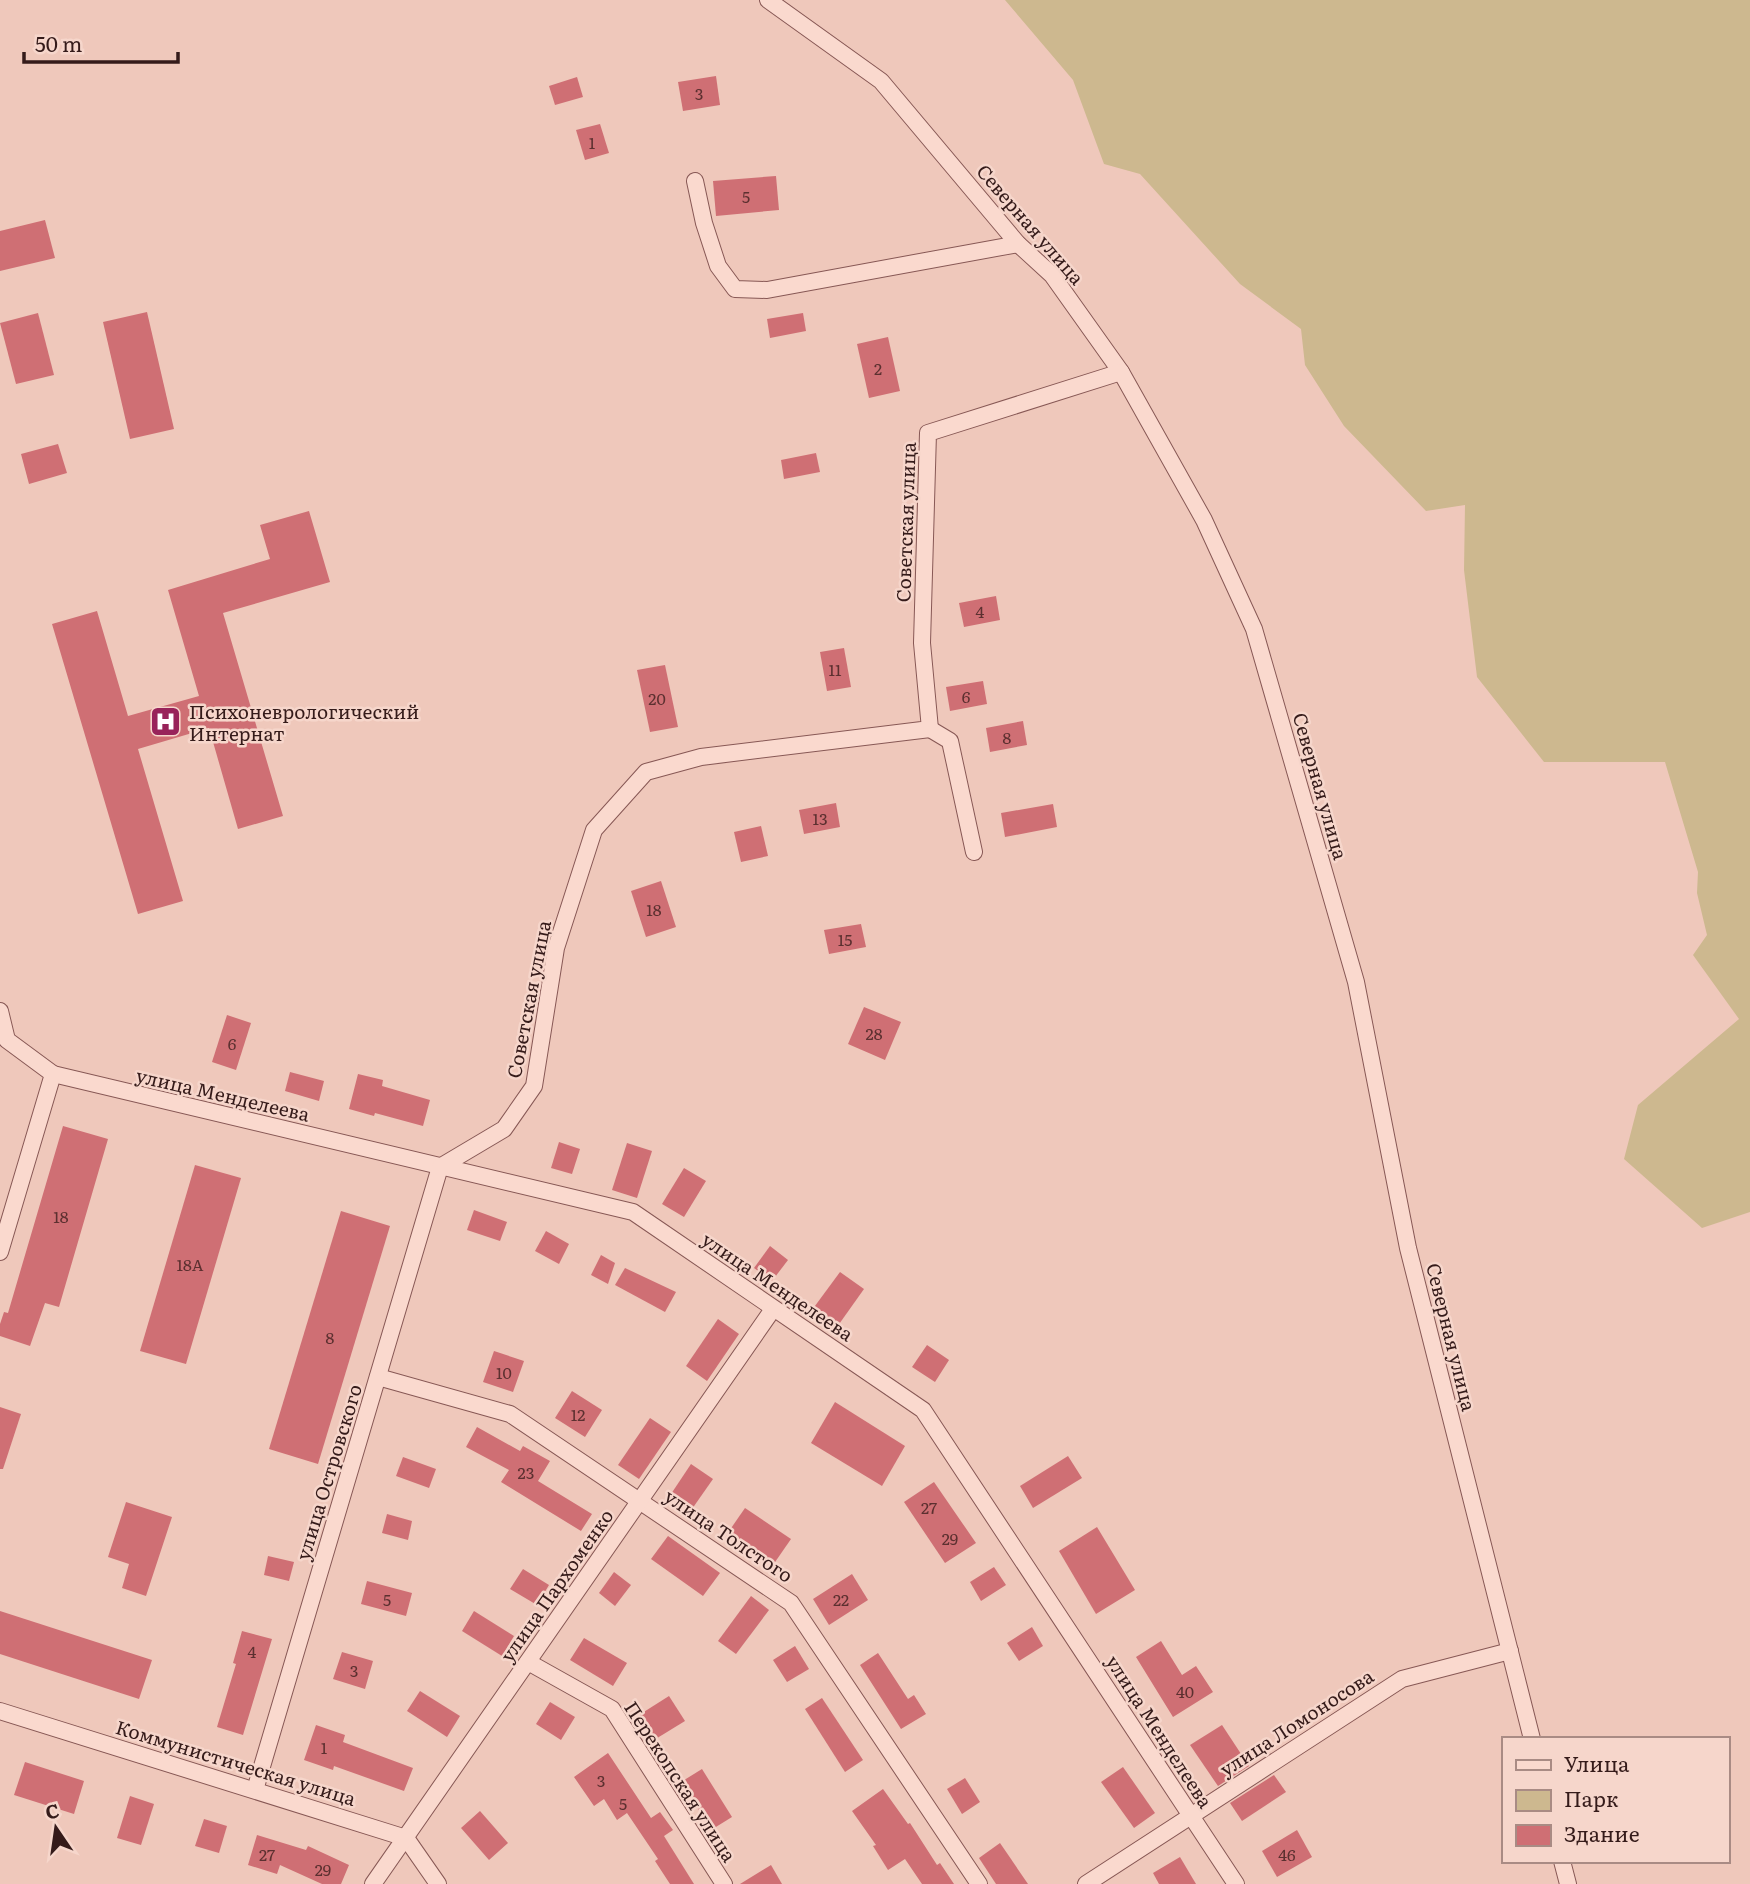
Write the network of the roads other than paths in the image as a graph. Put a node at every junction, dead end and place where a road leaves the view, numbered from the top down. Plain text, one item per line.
1 (768, 0) edge
2 (695, 181) dead end
3 (1018, 244) junction
4 (1121, 372) junction
5 (930, 729) junction
6 (974, 852) dead end
7 (0, 1011) edge
8 (53, 1074) junction
9 (440, 1167) junction
10 (0, 1252) edge
11 (774, 1309) junction
12 (378, 1377) junction
13 (640, 1501) junction
14 (1510, 1651) junction
15 (528, 1662) junction
16 (0, 1711) edge
17 (1532, 1737) edge
18 (255, 1790) junction
19 (1191, 1815) junction
20 (406, 1838) junction
21 (1563, 1863) edge
22 (373, 1884) edge
23 (438, 1884) edge
24 (724, 1884) edge
25 (979, 1884) edge
26 (1086, 1884) edge
27 (1236, 1884) edge
28 (1568, 1884) edge

1 - 3 street, Северная улица
2 - 3 street
3 - 4 street, Северная улица
4 - 5 street, Советская улица
4 - 14 street, Северная улица
5 - 6 street
5 - 9 street, Советская улица
7 - 8 street
8 - 9 street, улица Менделеева
8 - 10 street
9 - 11 street, улица Менделеева
9 - 12 street, улица Островского
11 - 13 street, улица Пархоменко
11 - 19 street, улица Менделеева
12 - 13 street, улица Толстого
12 - 18 street, улица Островского
13 - 15 street, улица Пархоменко
13 - 25 street, улица Толстого
14 - 17 street, Северная улица
14 - 19 street, улица Ломоносова
15 - 20 street, улица Пархоменко
15 - 24 street, Перекопская улица
16 - 18 street, Коммунистическая улица
18 - 20 street, Коммунистическая улица
19 - 26 street, улица Ломоносова
19 - 27 street, улица Менделеева
20 - 22 street, улица Пархоменко
20 - 23 street
21 - 28 street

